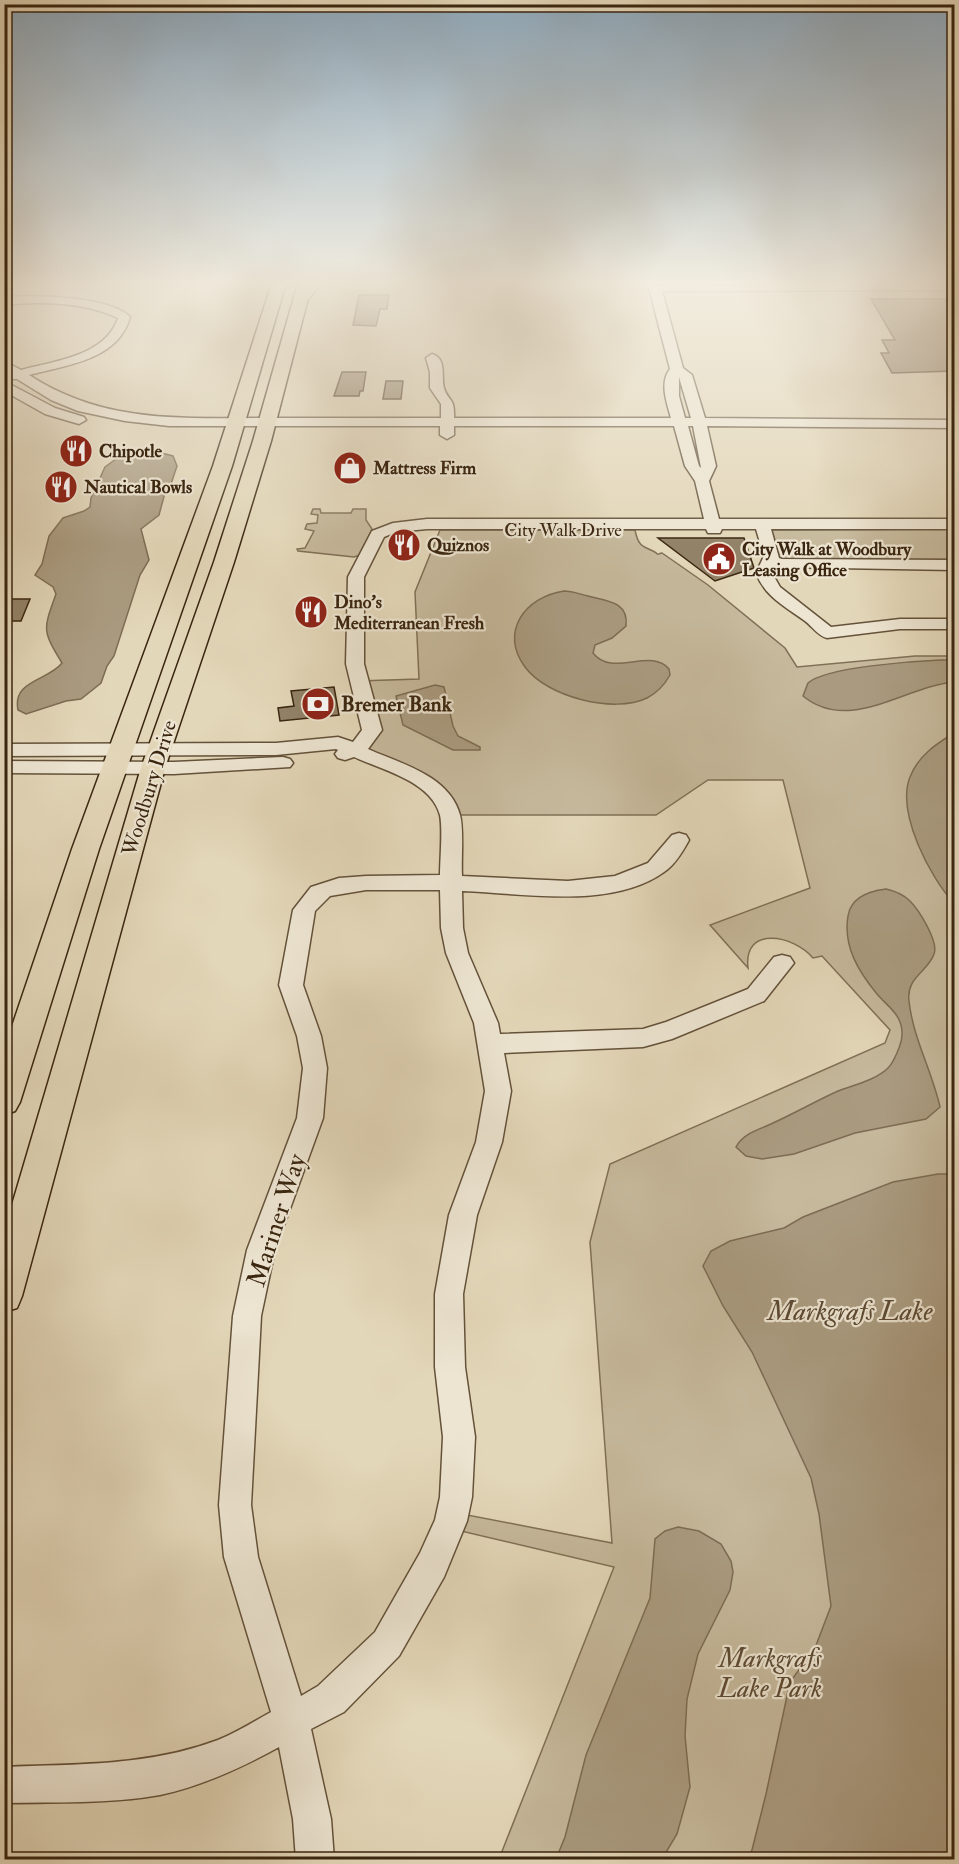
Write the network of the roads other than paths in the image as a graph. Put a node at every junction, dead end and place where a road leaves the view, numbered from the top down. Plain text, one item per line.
1 (12, 370) edge
2 (31, 370) edge
3 (253, 370) edge
4 (282, 370) edge
5 (437, 370) edge
6 (677, 370) joint
7 (19, 374) junction
8 (4, 378) edge
9 (4, 385) edge
10 (954, 424) edge
11 (681, 427) junction
12 (700, 427) junction
13 (235, 428) junction
14 (266, 428) junction
15 (447, 428) junction
16 (954, 434) edge
17 (702, 481) junction
18 (954, 524) edge
19 (713, 527) junction
20 (763, 527) junction
21 (954, 529) edge
22 (770, 561) junction
23 (954, 565) edge
24 (954, 624) edge
25 (347, 747) junction
26 (4, 750) edge
27 (118, 757) junction
28 (157, 759) junction
29 (4, 767) edge
30 (679, 840) dead end
31 (452, 882) junction
32 (782, 963) dead end
33 (491, 1044) junction
34 (4, 1102) edge
35 (4, 1296) edge
36 (291, 1721) junction
37 (4, 1785) edge
38 (315, 1860) edge

1 - 7 street
2 - 7 street
3 - 13 main road, Woodbury Drive
4 - 14 main road, Woodbury Drive
5 - 15 street
6 - 11 street
6 - 12 street
7 - 8 street
7 - 13 street
9 - 13 street
10 - 12 street
11 - 12 street
11 - 15 street
11 - 17 street
12 - 16 street
12 - 17 street
13 - 14 street
13 - 27 main road, Woodbury Drive
14 - 15 street
14 - 28 main road, Woodbury Drive
17 - 19 street
18 - 20 street, City Walk Drive
19 - 20 street, City Walk Drive
19 - 25 street, City Walk Drive
20 - 21 street, City Walk Drive
20 - 22 street
22 - 23 street
22 - 24 street
25 - 28 street
25 - 31 street
26 - 27 street
27 - 28 street
27 - 29 street
27 - 34 main road, Woodbury Drive
28 - 35 main road, Woodbury Drive
30 - 31 street, Mariner Way
31 - 33 street
31 - 36 street, Mariner Way
32 - 33 street
33 - 36 street
36 - 37 street
36 - 38 street, Mariner Way

